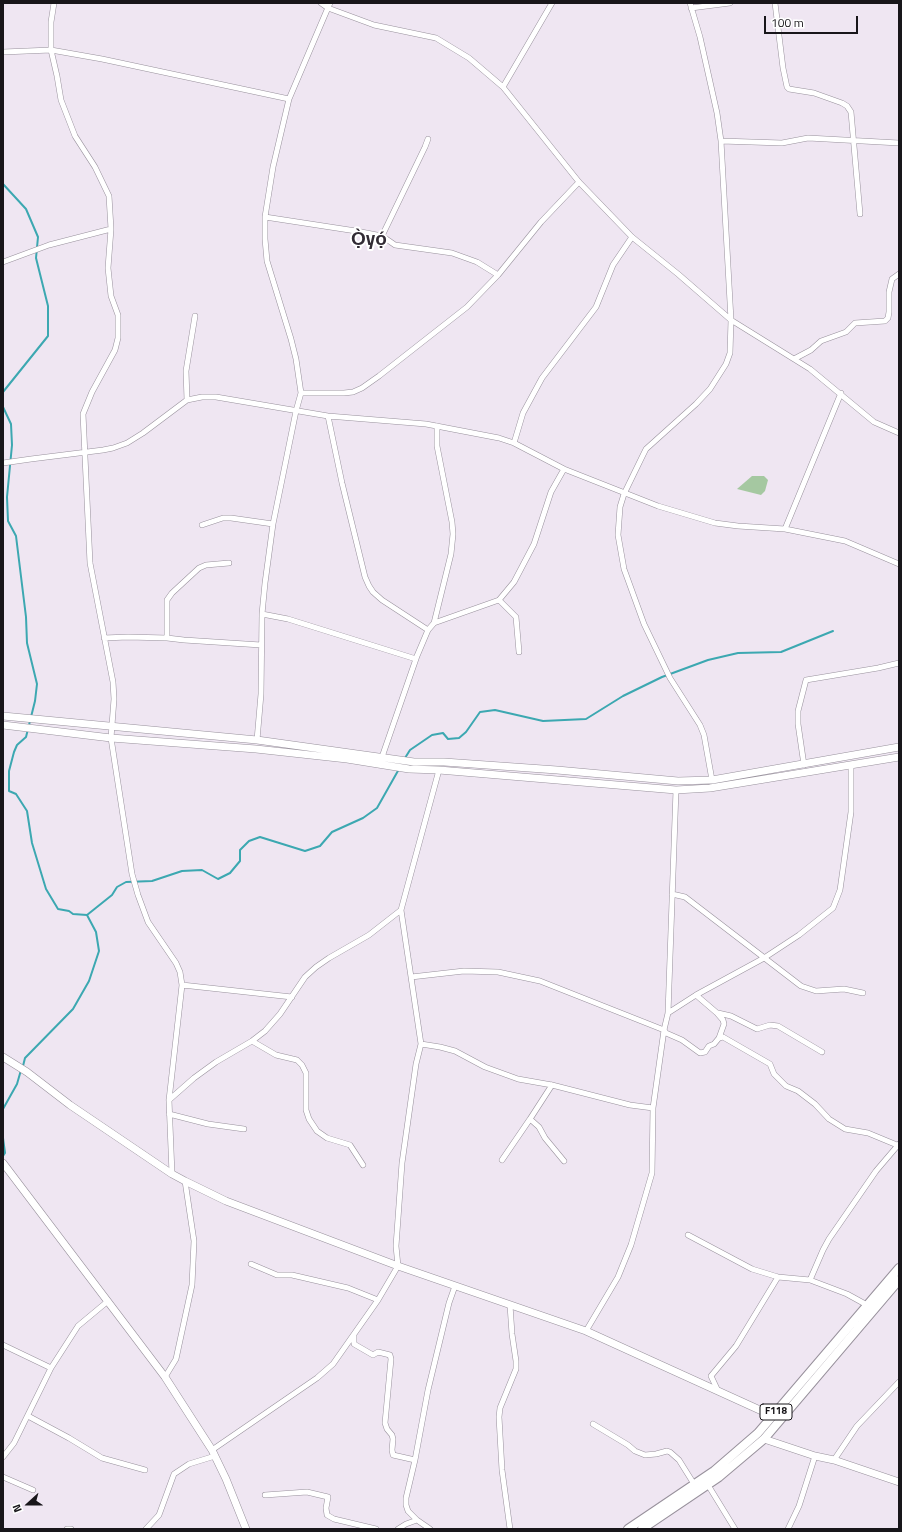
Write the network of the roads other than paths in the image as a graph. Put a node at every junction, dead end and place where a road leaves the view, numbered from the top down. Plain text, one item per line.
1 (54, 3) edge
2 (321, 3) edge
3 (552, 3) edge
4 (730, 3) edge
5 (774, 3) edge
6 (329, 5) edge
7 (690, 6) edge
8 (51, 50) junction
9 (3, 52) edge
10 (503, 87) junction
11 (289, 99) junction
12 (428, 139) dead end
13 (853, 140) junction
14 (720, 141) junction
15 (899, 144) edge
16 (579, 182) junction
17 (860, 214) dead end
18 (265, 218) junction
19 (111, 228) junction
20 (382, 236) junction
21 (632, 237) junction
22 (3, 262) edge
23 (899, 274) edge
24 (498, 275) junction
25 (195, 316) dead end
26 (731, 320) junction
27 (794, 359) junction
28 (302, 393) junction
29 (841, 393) junction
30 (187, 400) junction
31 (296, 411) junction
32 (328, 416) junction
33 (437, 426) junction
34 (899, 433) edge
35 (514, 443) junction
36 (85, 452) junction
37 (3, 463) edge
38 (564, 469) junction
39 (624, 494) junction
40 (202, 524) dead end
41 (273, 524) junction
42 (785, 529) junction
43 (229, 563) dead end
44 (899, 564) edge
45 (499, 600) junction
46 (262, 614) junction
47 (434, 623) junction
48 (428, 630) junction
49 (104, 638) junction
50 (167, 638) junction
51 (262, 645) junction
52 (519, 652) dead end
53 (416, 659) junction
54 (899, 662) edge
55 (6, 716) edge
56 (6, 726) edge
57 (112, 726) junction
58 (111, 738) junction
59 (257, 740) junction
60 (899, 747) edge
61 (347, 756) junction
62 (382, 757) junction
63 (899, 757) edge
64 (804, 765) junction
65 (851, 765) junction
66 (439, 770) junction
67 (557, 770) junction
68 (556, 780) junction
69 (712, 780) junction
70 (676, 790) junction
71 (672, 894) junction
72 (401, 910) junction
73 (764, 958) junction
74 (411, 977) junction
75 (182, 985) junction
76 (863, 993) dead end
77 (696, 995) junction
78 (292, 997) junction
79 (668, 1013) junction
80 (718, 1013) junction
81 (664, 1030) junction
82 (720, 1038) junction
83 (252, 1041) junction
84 (421, 1044) junction
85 (822, 1052) dead end
86 (3, 1057) edge
87 (552, 1085) junction
88 (169, 1100) junction
89 (653, 1108) junction
90 (169, 1114) junction
91 (530, 1119) junction
92 (244, 1129) dead end
93 (898, 1144) edge
94 (502, 1160) dead end
95 (564, 1161) dead end
96 (4, 1164) edge
97 (363, 1165) dead end
98 (172, 1174) junction
99 (185, 1182) junction
100 (688, 1235) dead end
101 (251, 1264) dead end
102 (398, 1266) junction
103 (899, 1268) edge
104 (778, 1277) junction
105 (810, 1280) junction
106 (899, 1280) edge
107 (455, 1286) junction
108 (108, 1300) junction
109 (378, 1300) junction
110 (510, 1305) junction
111 (867, 1305) junction
112 (586, 1331) junction
113 (354, 1336) junction
114 (3, 1346) edge
115 (51, 1368) junction
116 (165, 1377) junction
117 (899, 1382) edge
118 (718, 1391) junction
119 (28, 1416) junction
120 (773, 1416) junction
121 (593, 1424) dead end
122 (764, 1439) junction
123 (213, 1453) junction
124 (815, 1456) junction
125 (3, 1457) edge
126 (415, 1460) junction
127 (834, 1460) junction
128 (145, 1470) dead end
129 (3, 1477) edge
130 (899, 1482) edge
131 (694, 1484) junction
132 (708, 1485) junction
133 (33, 1490) dead end
134 (265, 1495) dead end
135 (417, 1520) junction
136 (67, 1529) edge
137 (71, 1529) edge
138 (146, 1529) edge
139 (246, 1529) edge
140 (376, 1529) edge
141 (398, 1529) edge
142 (430, 1529) edge
143 (510, 1529) edge
144 (628, 1529) edge
145 (642, 1529) edge
146 (735, 1529) edge
147 (788, 1529) edge

1 - 8 street
2 - 6 street
3 - 10 street
4 - 7 street
5 - 13 street
6 - 10 street
6 - 11 street
7 - 14 street
8 - 9 street
8 - 11 street
8 - 19 street
10 - 16 street
11 - 18 street
12 - 20 street
13 - 14 street
13 - 15 street
13 - 17 street
14 - 26 street
16 - 21 street
16 - 24 street
18 - 20 street
18 - 28 street
19 - 22 street
19 - 36 street
20 - 24 street
21 - 26 street
21 - 35 street
23 - 27 street
24 - 28 street
25 - 30 street
26 - 27 street
26 - 39 street
27 - 29 street
28 - 31 street
29 - 34 street
29 - 42 street
30 - 31 street
30 - 36 street
31 - 32 street
31 - 41 street
32 - 33 street
32 - 48 street
33 - 35 street
33 - 47 street
35 - 38 street
36 - 37 street
36 - 49 street
38 - 39 street
38 - 45 street
39 - 42 street
39 - 69 street
40 - 41 street
41 - 46 street
42 - 44 street
43 - 50 street
45 - 47 street
45 - 52 street
46 - 51 street
46 - 53 street
47 - 48 street
48 - 53 street
49 - 50 street
49 - 57 street
50 - 51 street
51 - 59 street
53 - 62 street
54 - 64 street
55 - 57 main road
56 - 58 main road
57 - 58 street
57 - 59 main road
58 - 61 main road
58 - 75 street
59 - 61 main road
60 - 64 main road
61 - 62 main road
61 - 66 main road
62 - 67 main road
63 - 65 main road
64 - 69 main road
65 - 70 main road
65 - 73 street
66 - 68 main road
66 - 72 street
67 - 68 main road
67 - 69 main road
68 - 70 main road
70 - 71 street
71 - 73 street
71 - 79 street
72 - 74 street
72 - 78 street
73 - 76 street
73 - 77 street
74 - 81 street
74 - 84 street
75 - 78 street
75 - 88 street
77 - 79 street
77 - 80 street
78 - 83 street
79 - 81 street
80 - 82 street
80 - 85 street
81 - 82 street
81 - 89 street
82 - 93 street
83 - 88 street
83 - 97 street
84 - 87 street
84 - 102 street
86 - 98 main road
87 - 89 street
87 - 91 street
88 - 90 street
89 - 112 street
90 - 92 street
90 - 98 street
91 - 94 street
91 - 95 street
93 - 105 street
96 - 108 main road
98 - 99 main road
99 - 102 main road
99 - 116 street
100 - 104 street
101 - 109 street
102 - 107 main road
102 - 109 street
103 - 111 main road, F118
104 - 105 street
104 - 118 street
105 - 111 street
106 - 122 main road, F118
107 - 110 main road
107 - 126 street
108 - 115 street
108 - 116 main road
109 - 113 street
110 - 112 main road
110 - 143 street
111 - 120 main road, F118
112 - 118 main road
113 - 123 street
113 - 126 street
114 - 115 street
115 - 119 street
116 - 123 main road
117 - 127 street
118 - 120 main road
119 - 125 street
119 - 128 street
120 - 131 main road, F118
121 - 131 street
122 - 124 main road
122 - 132 main road, F118
123 - 138 street
123 - 139 main road
124 - 127 main road
124 - 147 street
126 - 135 street
127 - 130 main road
129 - 133 street
131 - 144 main road, F118
132 - 145 main road, F118
132 - 146 street
134 - 140 street
135 - 141 street
135 - 142 street
136 - 137 street

